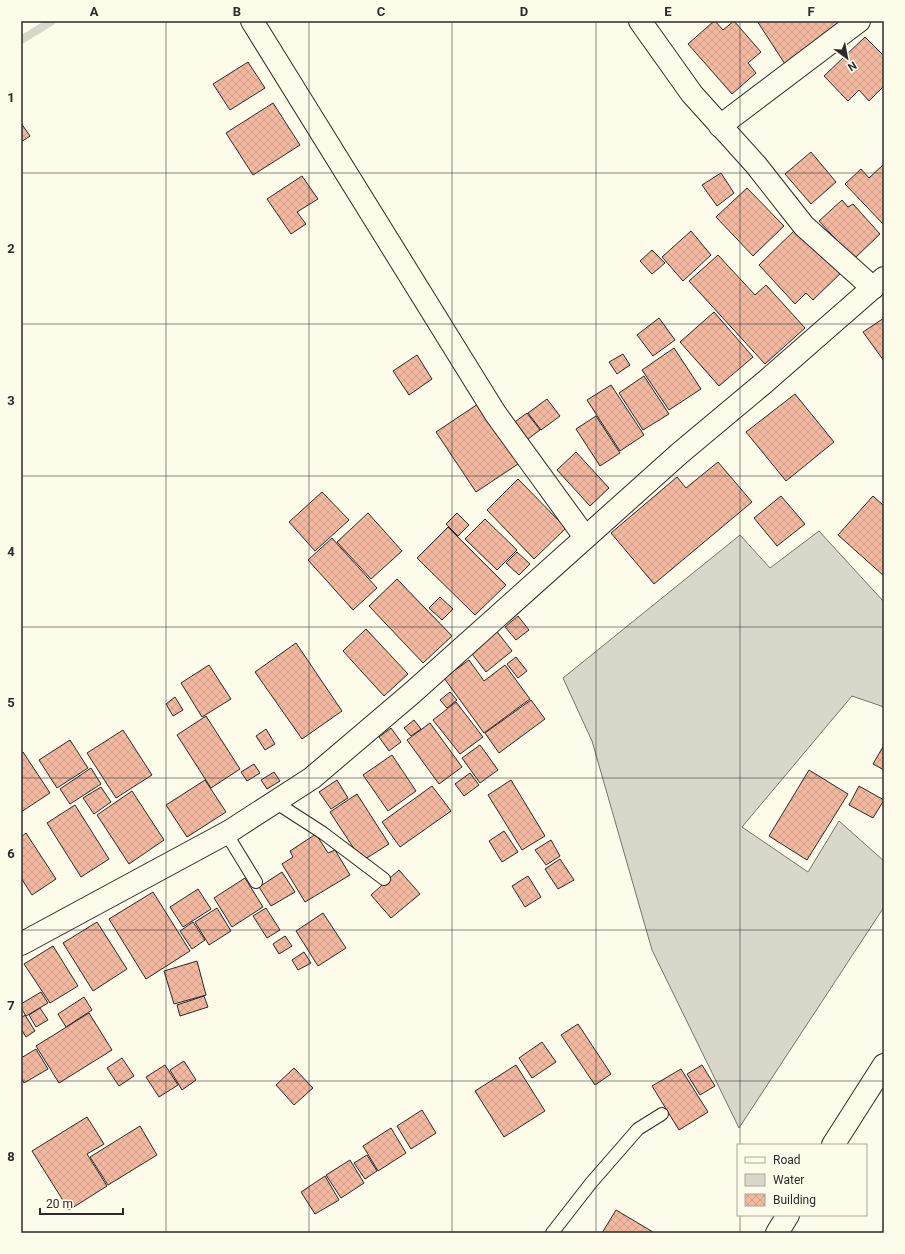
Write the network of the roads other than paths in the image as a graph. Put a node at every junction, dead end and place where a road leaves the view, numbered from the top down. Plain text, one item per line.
1 (252, 21) edge
2 (640, 21) edge
3 (859, 21) edge
4 (720, 126) junction
5 (878, 283) edge
6 (585, 537) junction
7 (274, 802) junction
8 (226, 833) junction
9 (384, 879) dead end
10 (256, 882) dead end
11 (21, 944) edge
12 (884, 1065) edge
13 (662, 1114) dead end
14 (834, 1144) edge
15 (787, 1216) edge
16 (552, 1233) edge
17 (777, 1233) edge

1 - 6 street
2 - 4 street
3 - 4 street
4 - 5 street
5 - 6 street
6 - 7 street
7 - 8 street
7 - 9 lane
8 - 10 lane
8 - 11 street
12 - 14 street
13 - 16 lane
15 - 17 street

